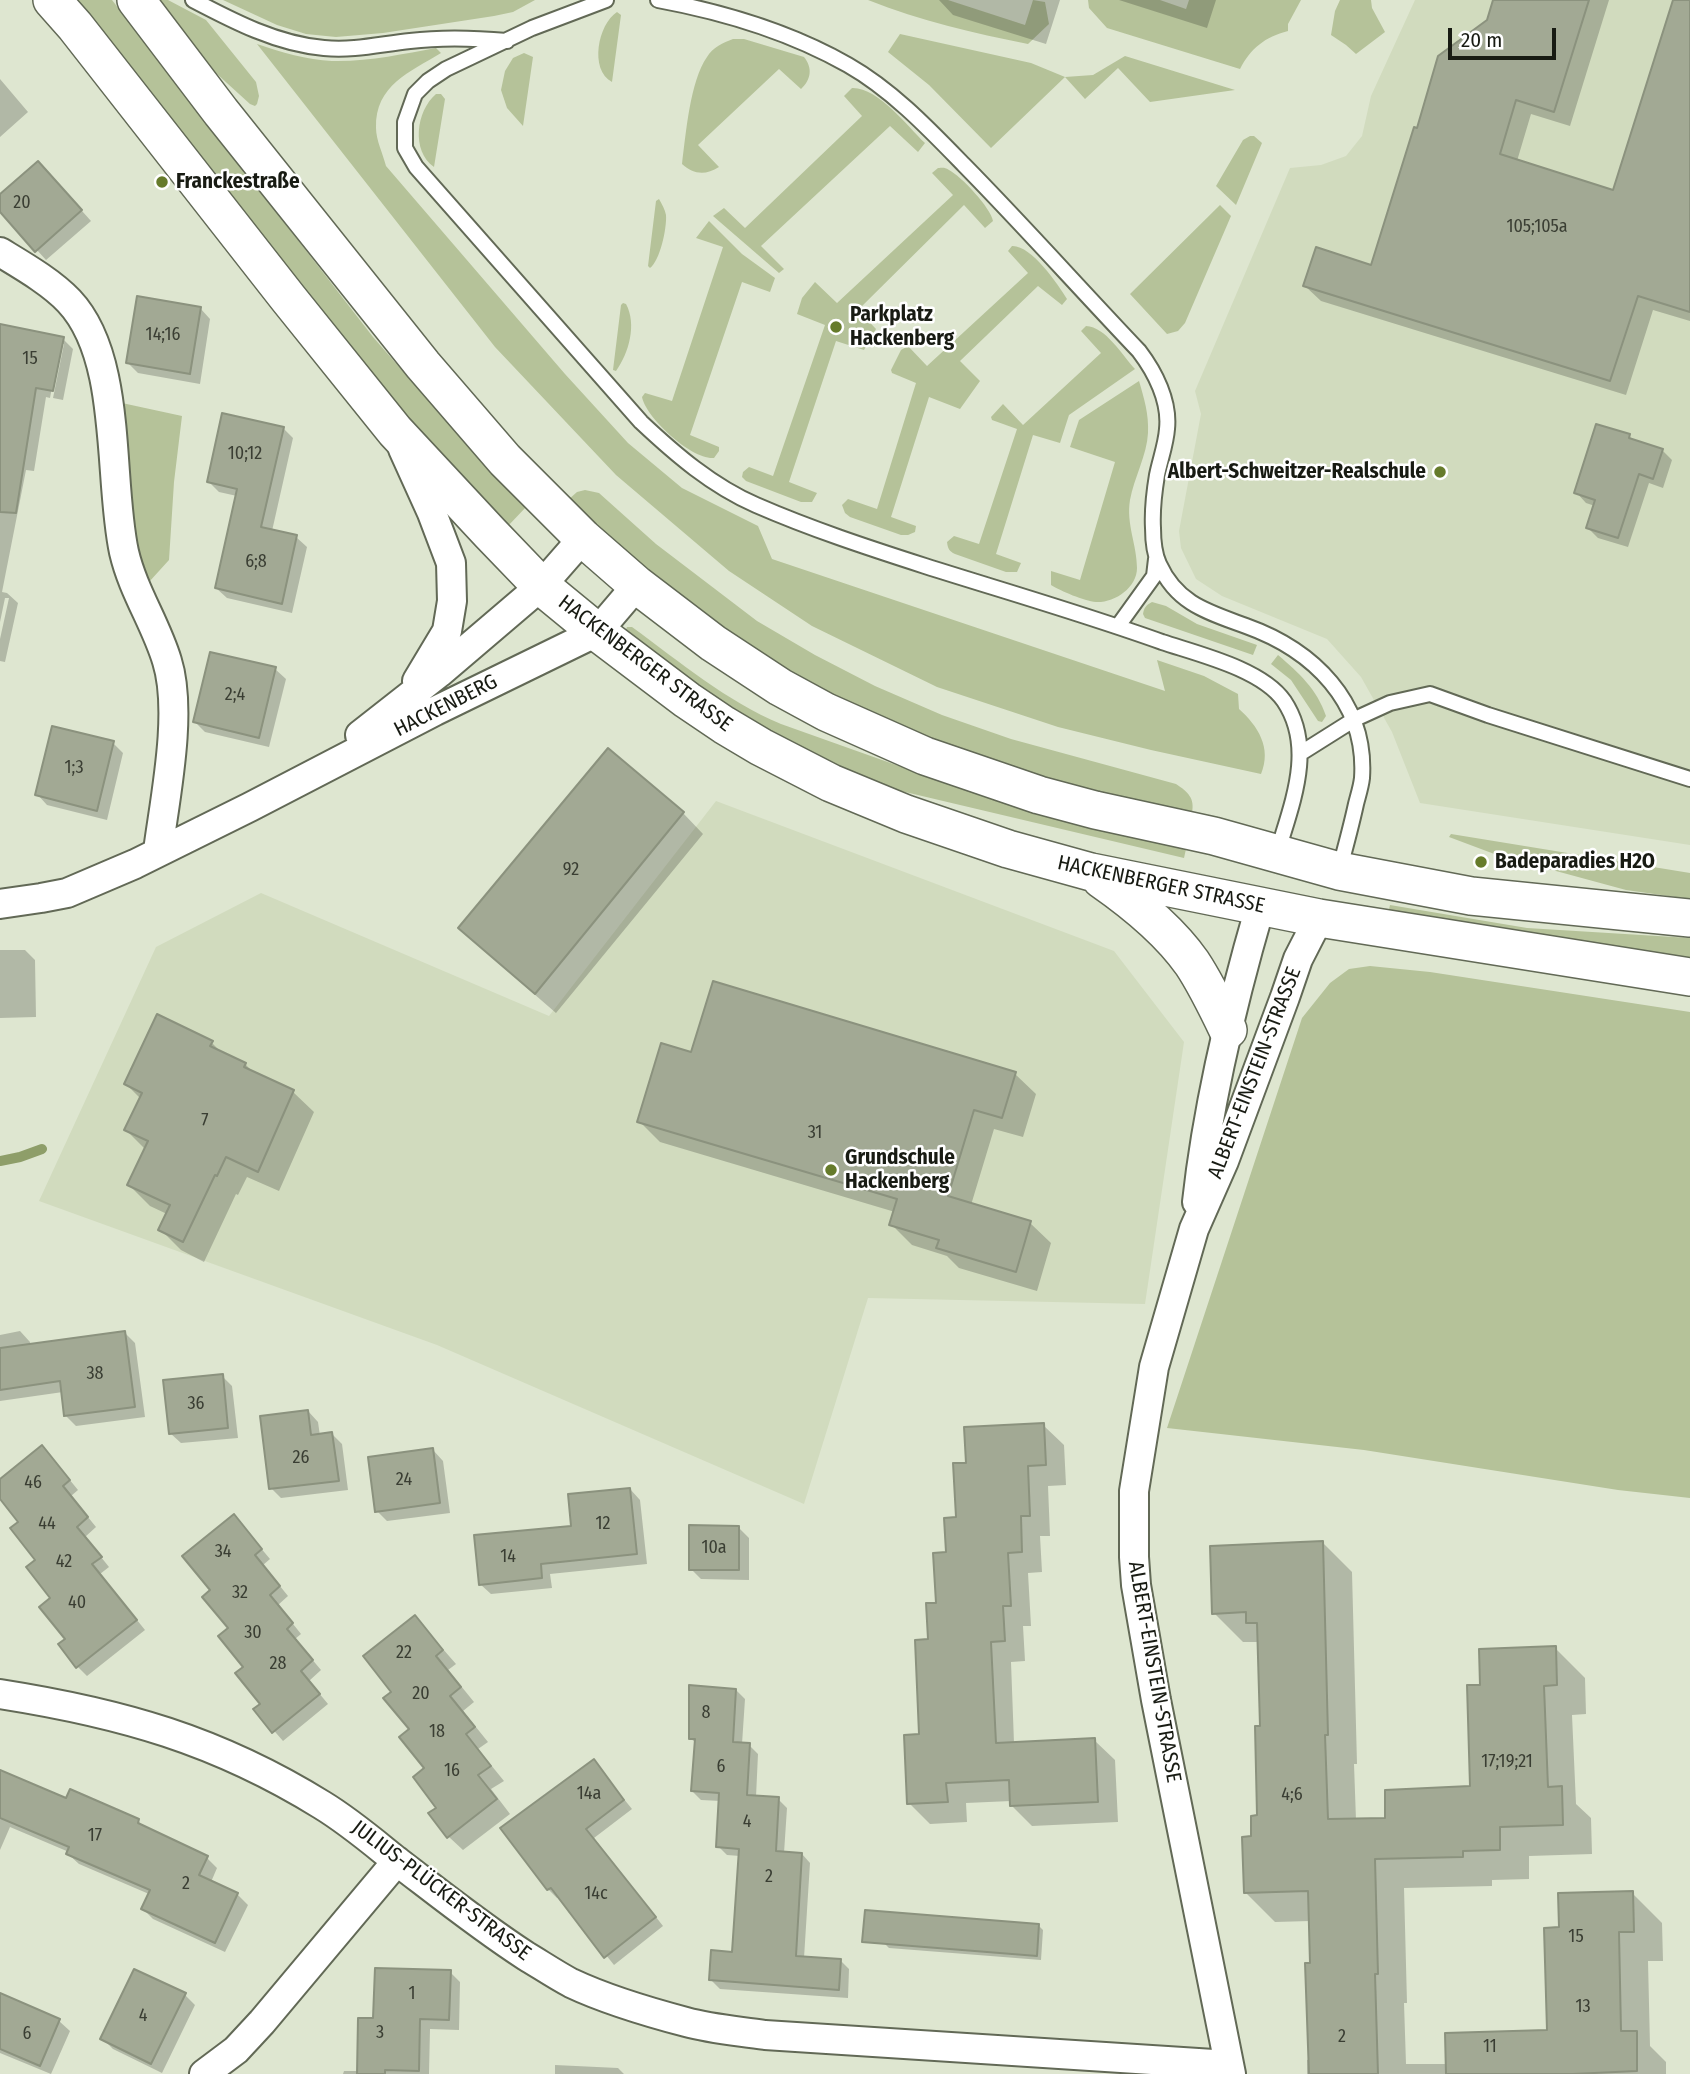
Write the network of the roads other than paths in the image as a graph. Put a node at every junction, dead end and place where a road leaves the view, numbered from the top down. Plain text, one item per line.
1 (52, 0) edge
2 (136, 0) edge
3 (193, 0) edge
4 (607, 0) edge
5 (658, 0) edge
6 (508, 41) junction
7 (0, 252) edge
8 (395, 431) junction
9 (583, 538) junction
10 (1156, 558) junction
11 (637, 585) junction
12 (541, 586) junction
13 (1118, 626) junction
14 (597, 632) junction
15 (404, 701) junction
16 (1354, 719) junction
17 (1301, 752) junction
18 (1690, 779) edge
19 (297, 784) junction
20 (158, 851) junction
21 (1276, 855) junction
22 (1339, 871) junction
23 (1091, 872) junction
24 (0, 904) edge
25 (1260, 907) junction
26 (1319, 918) junction
27 (1690, 918) edge
28 (1690, 977) edge
29 (1228, 1030) junction
30 (1194, 1229) junction
31 (0, 1694) edge
32 (397, 1861) junction
33 (1230, 2070) edge
34 (204, 2074) edge

1 - 8 street, HACKENBERGER STRASSE
2 - 9 street
3 - 6 lane
4 - 6 lane
5 - 10 lane
6 - 13 lane
7 - 20 street
8 - 12 street, HACKENBERGER STRASSE
8 - 15 street, HACKENBERG
9 - 11 street
9 - 12 street, HACKENBERG
10 - 13 lane
10 - 16 lane
11 - 14 street
11 - 21 street
12 - 14 street, HACKENBERGER STRASSE
12 - 15 street, HACKENBERG
13 - 17 lane
14 - 19 street, HACKENBERG
14 - 23 street, HACKENBERGER STRASSE
15 - 19 street, HACKENBERG
16 - 17 lane
16 - 18 lane
16 - 22 lane
17 - 21 lane
19 - 20 street, HACKENBERG
20 - 24 street, HACKENBERG
21 - 22 street
21 - 25 street
22 - 26 street
22 - 27 street
23 - 25 street, HACKENBERGER STRASSE
23 - 29 street
25 - 26 street, HACKENBERGER STRASSE
25 - 29 street, ALBERT-EINSTEIN-STRASSE
26 - 28 street, HACKENBERGER STRASSE
26 - 30 street, ALBERT-EINSTEIN-STRASSE
29 - 30 street, ALBERT-EINSTEIN-STRASSE
30 - 33 street, ALBERT-EINSTEIN-STRASSE
31 - 32 street, JULIUS-PLÜCKER-STRASSE
32 - 33 street, JULIUS-PLÜCKER-STRASSE
32 - 34 street

